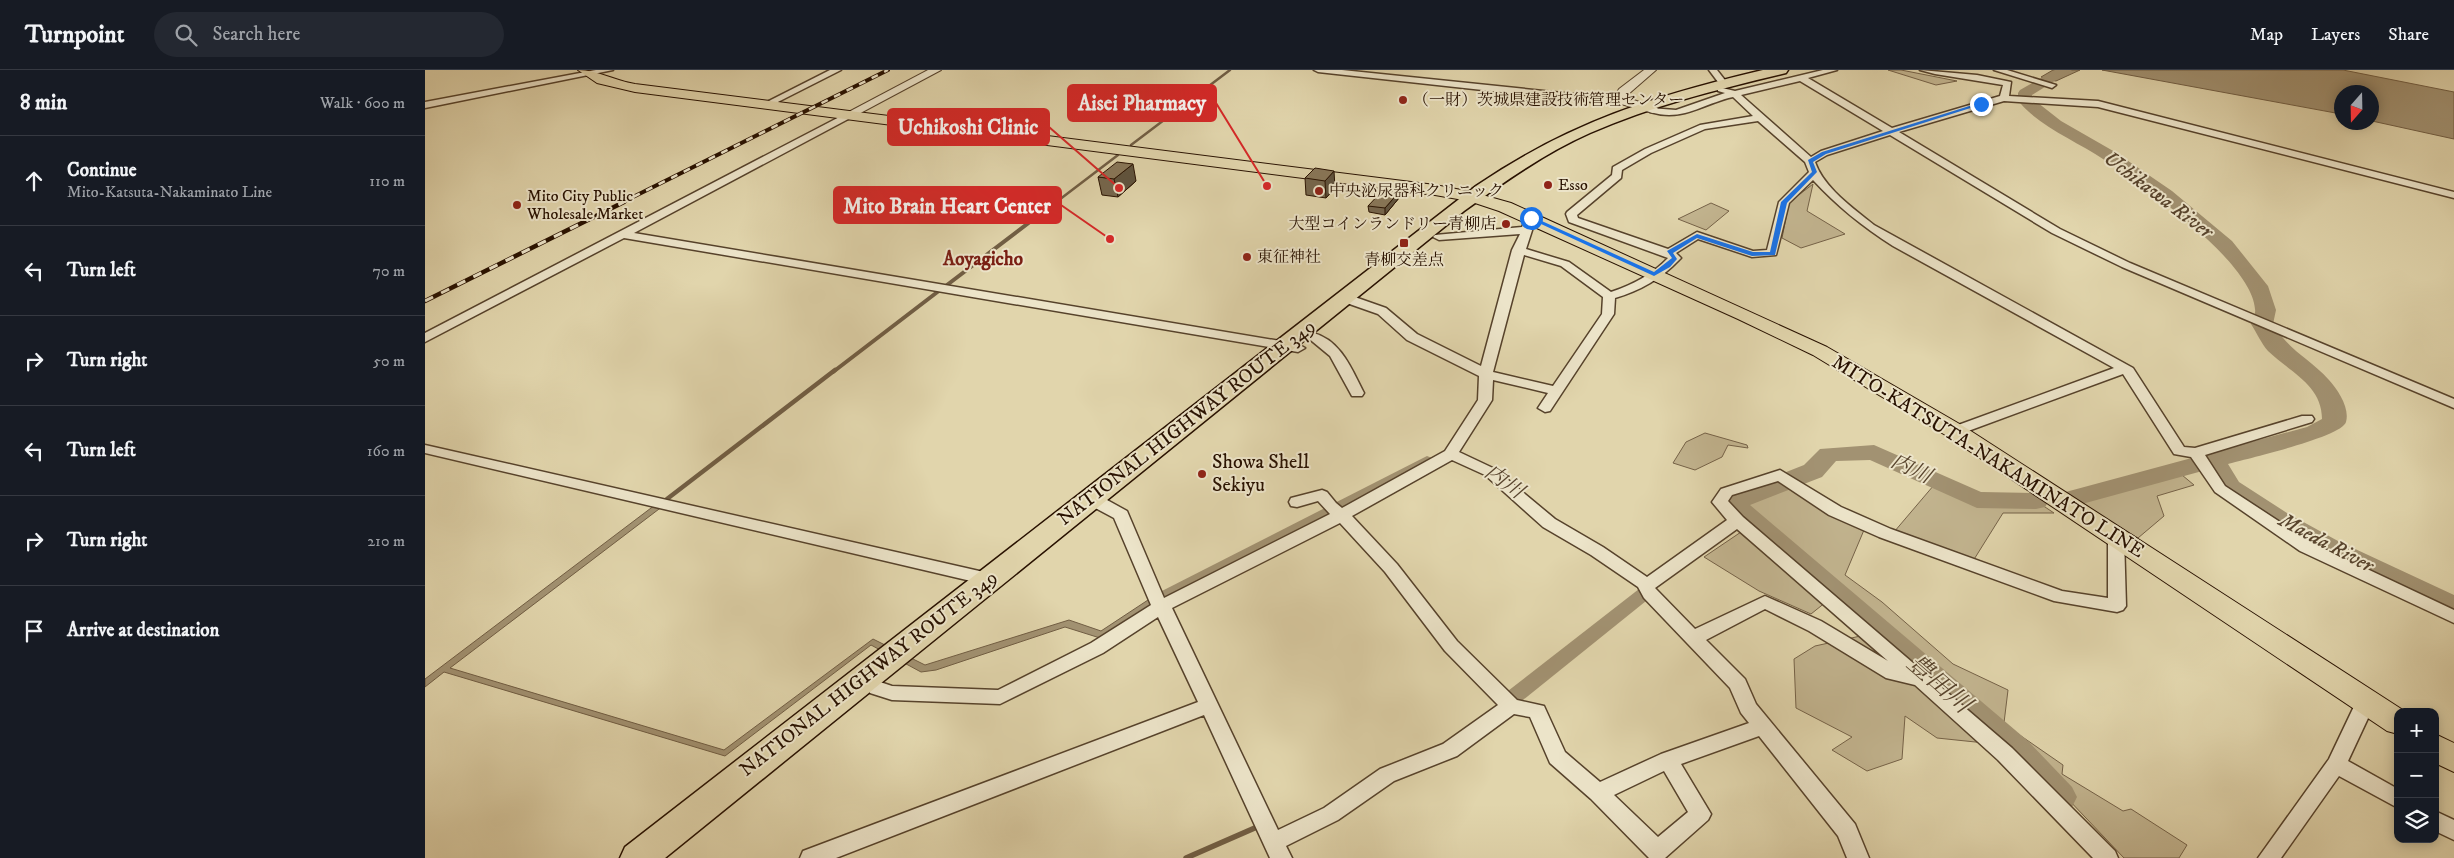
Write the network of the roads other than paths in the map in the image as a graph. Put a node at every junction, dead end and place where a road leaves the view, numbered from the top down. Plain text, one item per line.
1 (609, 70) edge
2 (837, 70) edge
3 (936, 70) edge
4 (1318, 70) edge
5 (1651, 70) edge
6 (1713, 70) edge
7 (1781, 70) edge
8 (1833, 70) edge
9 (1924, 70) edge
10 (1998, 70) edge
11 (587, 72) edge
12 (1799, 74) edge
13 (2052, 84) dead end
14 (1723, 86) junction
15 (1736, 94) junction
16 (2004, 98) junction
17 (1621, 100) junction
18 (425, 105) edge
19 (765, 105) junction
20 (1648, 109) junction
21 (849, 115) junction
22 (1760, 118) junction
23 (1892, 131) junction
24 (1812, 167) junction
25 (2454, 195) edge
26 (1478, 199) junction
27 (1528, 224) junction
28 (623, 234) junction
29 (1439, 237) junction
30 (1518, 250) junction
31 (1669, 253) junction
32 (1654, 274) junction
33 (1609, 296) junction
34 (1351, 299) junction
35 (425, 338) edge
36 (1299, 344) junction
37 (2128, 371) junction
38 (1486, 374) junction
39 (1556, 391) junction
40 (1357, 393) dead end
41 (2454, 404) edge
42 (1545, 408) dead end
43 (2307, 419) dead end
44 (1955, 431) junction
45 (425, 448) edge
46 (1451, 454) junction
47 (2198, 455) junction
48 (1098, 502) junction
49 (1297, 502) dead end
50 (1336, 511) junction
51 (1737, 521) junction
52 (2116, 536) junction
53 (988, 579) junction
54 (1646, 586) junction
55 (1162, 606) junction
56 (2454, 617) edge
57 (1693, 638) junction
58 (1921, 680) junction
59 (877, 688) junction
60 (2366, 701) junction
61 (1210, 705) junction
62 (1511, 706) junction
63 (2394, 719) edge
64 (1763, 726) junction
65 (2439, 749) edge
66 (2454, 759) edge
67 (1668, 760) junction
68 (2336, 764) junction
69 (1598, 793) junction
70 (2396, 798) edge
71 (2439, 822) edge
72 (2454, 831) edge
73 (1277, 850) edge
74 (1660, 854) edge
75 (637, 858) edge
76 (665, 858) edge
77 (811, 858) edge
78 (1858, 858) edge
79 (2107, 858) edge
80 (2269, 858) edge

1 - 11 street
2 - 19 street
3 - 21 street
4 - 17 street
5 - 17 street
6 - 14 street
7 - 14 highway, NATIONAL HIGHWAY ROUTE 349
8 - 12 street
9 - 16 street
10 - 13 street
11 - 18 street
11 - 19 main road, MITO-KATSUTA-NAKAMINATO LINE
12 - 14 highway, NATIONAL HIGHWAY ROUTE 349
12 - 15 street
12 - 23 street
14 - 15 street
14 - 20 highway, NATIONAL HIGHWAY ROUTE 349
15 - 20 street
15 - 22 street
16 - 23 street
16 - 25 street
17 - 20 street
19 - 21 main road, MITO-KATSUTA-NAKAMINATO LINE
20 - 26 highway, NATIONAL HIGHWAY ROUTE 349
21 - 26 main road, MITO-KATSUTA-NAKAMINATO LINE
21 - 28 street
22 - 24 street
22 - 31 street
23 - 24 street
23 - 41 street
24 - 31 street
24 - 37 street
26 - 27 main road, MITO-KATSUTA-NAKAMINATO LINE
26 - 29 highway, NATIONAL HIGHWAY ROUTE 349
26 - 34 highway, NATIONAL HIGHWAY ROUTE 349
27 - 29 street
27 - 30 street
27 - 32 main road, MITO-KATSUTA-NAKAMINATO LINE
28 - 35 street
28 - 36 street
29 - 34 highway, NATIONAL HIGHWAY ROUTE 349
30 - 33 street
30 - 38 street
31 - 32 street
32 - 33 street
32 - 44 main road, MITO-KATSUTA-NAKAMINATO LINE
33 - 39 street
34 - 36 highway, NATIONAL HIGHWAY ROUTE 349
34 - 38 street
36 - 40 street
36 - 48 highway, NATIONAL HIGHWAY ROUTE 349
37 - 44 street
37 - 47 street
38 - 39 street
38 - 46 street
39 - 42 street
43 - 47 street
44 - 52 main road, MITO-KATSUTA-NAKAMINATO LINE
45 - 53 street
46 - 50 street
46 - 54 street
47 - 56 street
48 - 53 highway, NATIONAL HIGHWAY ROUTE 349
48 - 55 street
48 - 59 highway, NATIONAL HIGHWAY ROUTE 349
49 - 50 street
50 - 55 street
50 - 62 street
51 - 52 street
51 - 54 street
51 - 58 street
52 - 60 main road, MITO-KATSUTA-NAKAMINATO LINE
53 - 75 highway, NATIONAL HIGHWAY ROUTE 349
54 - 57 street
55 - 59 street
55 - 61 street
57 - 58 street
57 - 64 street
58 - 79 street
59 - 76 highway, NATIONAL HIGHWAY ROUTE 349
60 - 63 main road, MITO-KATSUTA-NAKAMINATO LINE
60 - 68 street
61 - 73 street
61 - 77 street
62 - 69 street
62 - 73 street
64 - 67 street
64 - 78 street
65 - 66 main road
67 - 69 street
67 - 74 street
68 - 70 street
68 - 80 street
69 - 74 street
71 - 72 street

